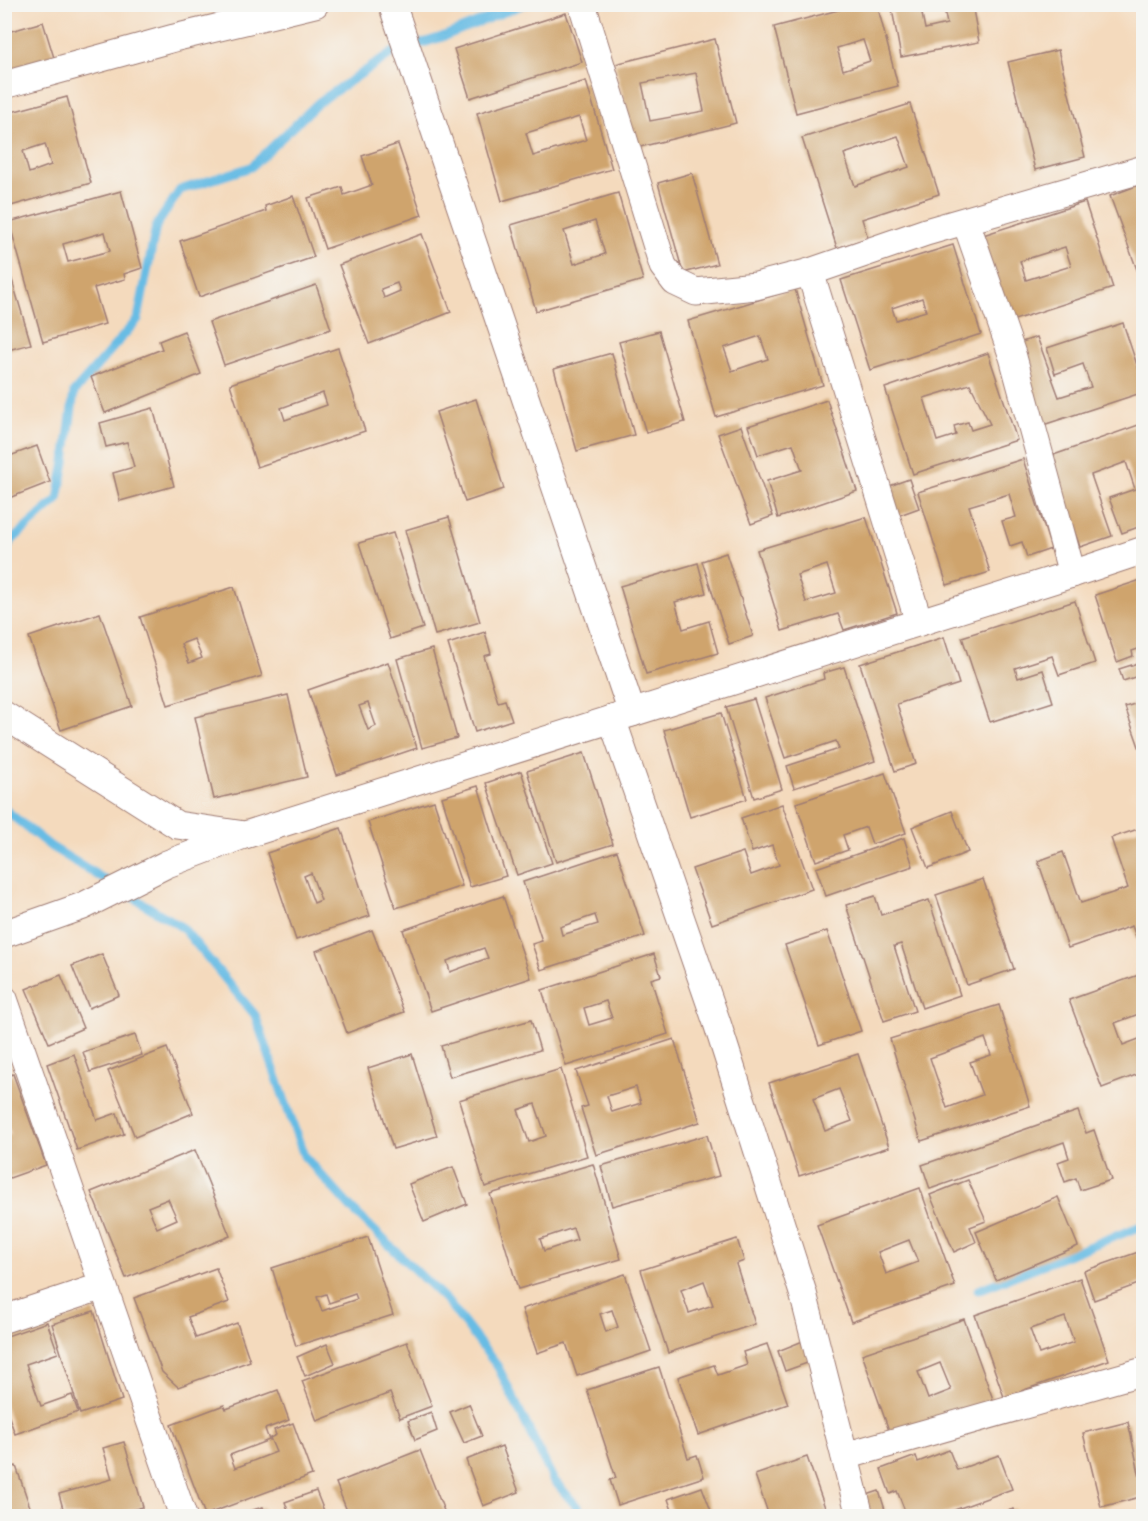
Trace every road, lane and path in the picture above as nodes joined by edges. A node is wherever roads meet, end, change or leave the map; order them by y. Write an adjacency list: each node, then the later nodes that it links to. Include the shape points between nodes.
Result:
1 (315, 4): 4 (street)
2 (392, 4): 12 (street)
3 (582, 4): 7 (street, via 663,266 675,282 696,292 756,286)
4 (4, 85)
5 (1143, 169): 6 (street)
6 (966, 222): 7 (street); 9 (street, via 1013,357)
7 (810, 272): 10 (street)
8 (1143, 550): 9 (street)
9 (1072, 574): 10 (street)
10 (919, 622): 12 (street)
11 (4, 715): 13 (street, via 177,825)
12 (622, 716): 13 (street); 19 (street, via 803,1293)
13 (245, 835): 14 (street, via 167,864 83,906)
14 (4, 934)
15 (4, 999): 16 (street)
16 (103, 1286): 17 (street); 20 (street)
17 (4, 1319)
18 (1143, 1371): 19 (street)
19 (845, 1456): 21 (street)
20 (183, 1516)
21 (860, 1516)

